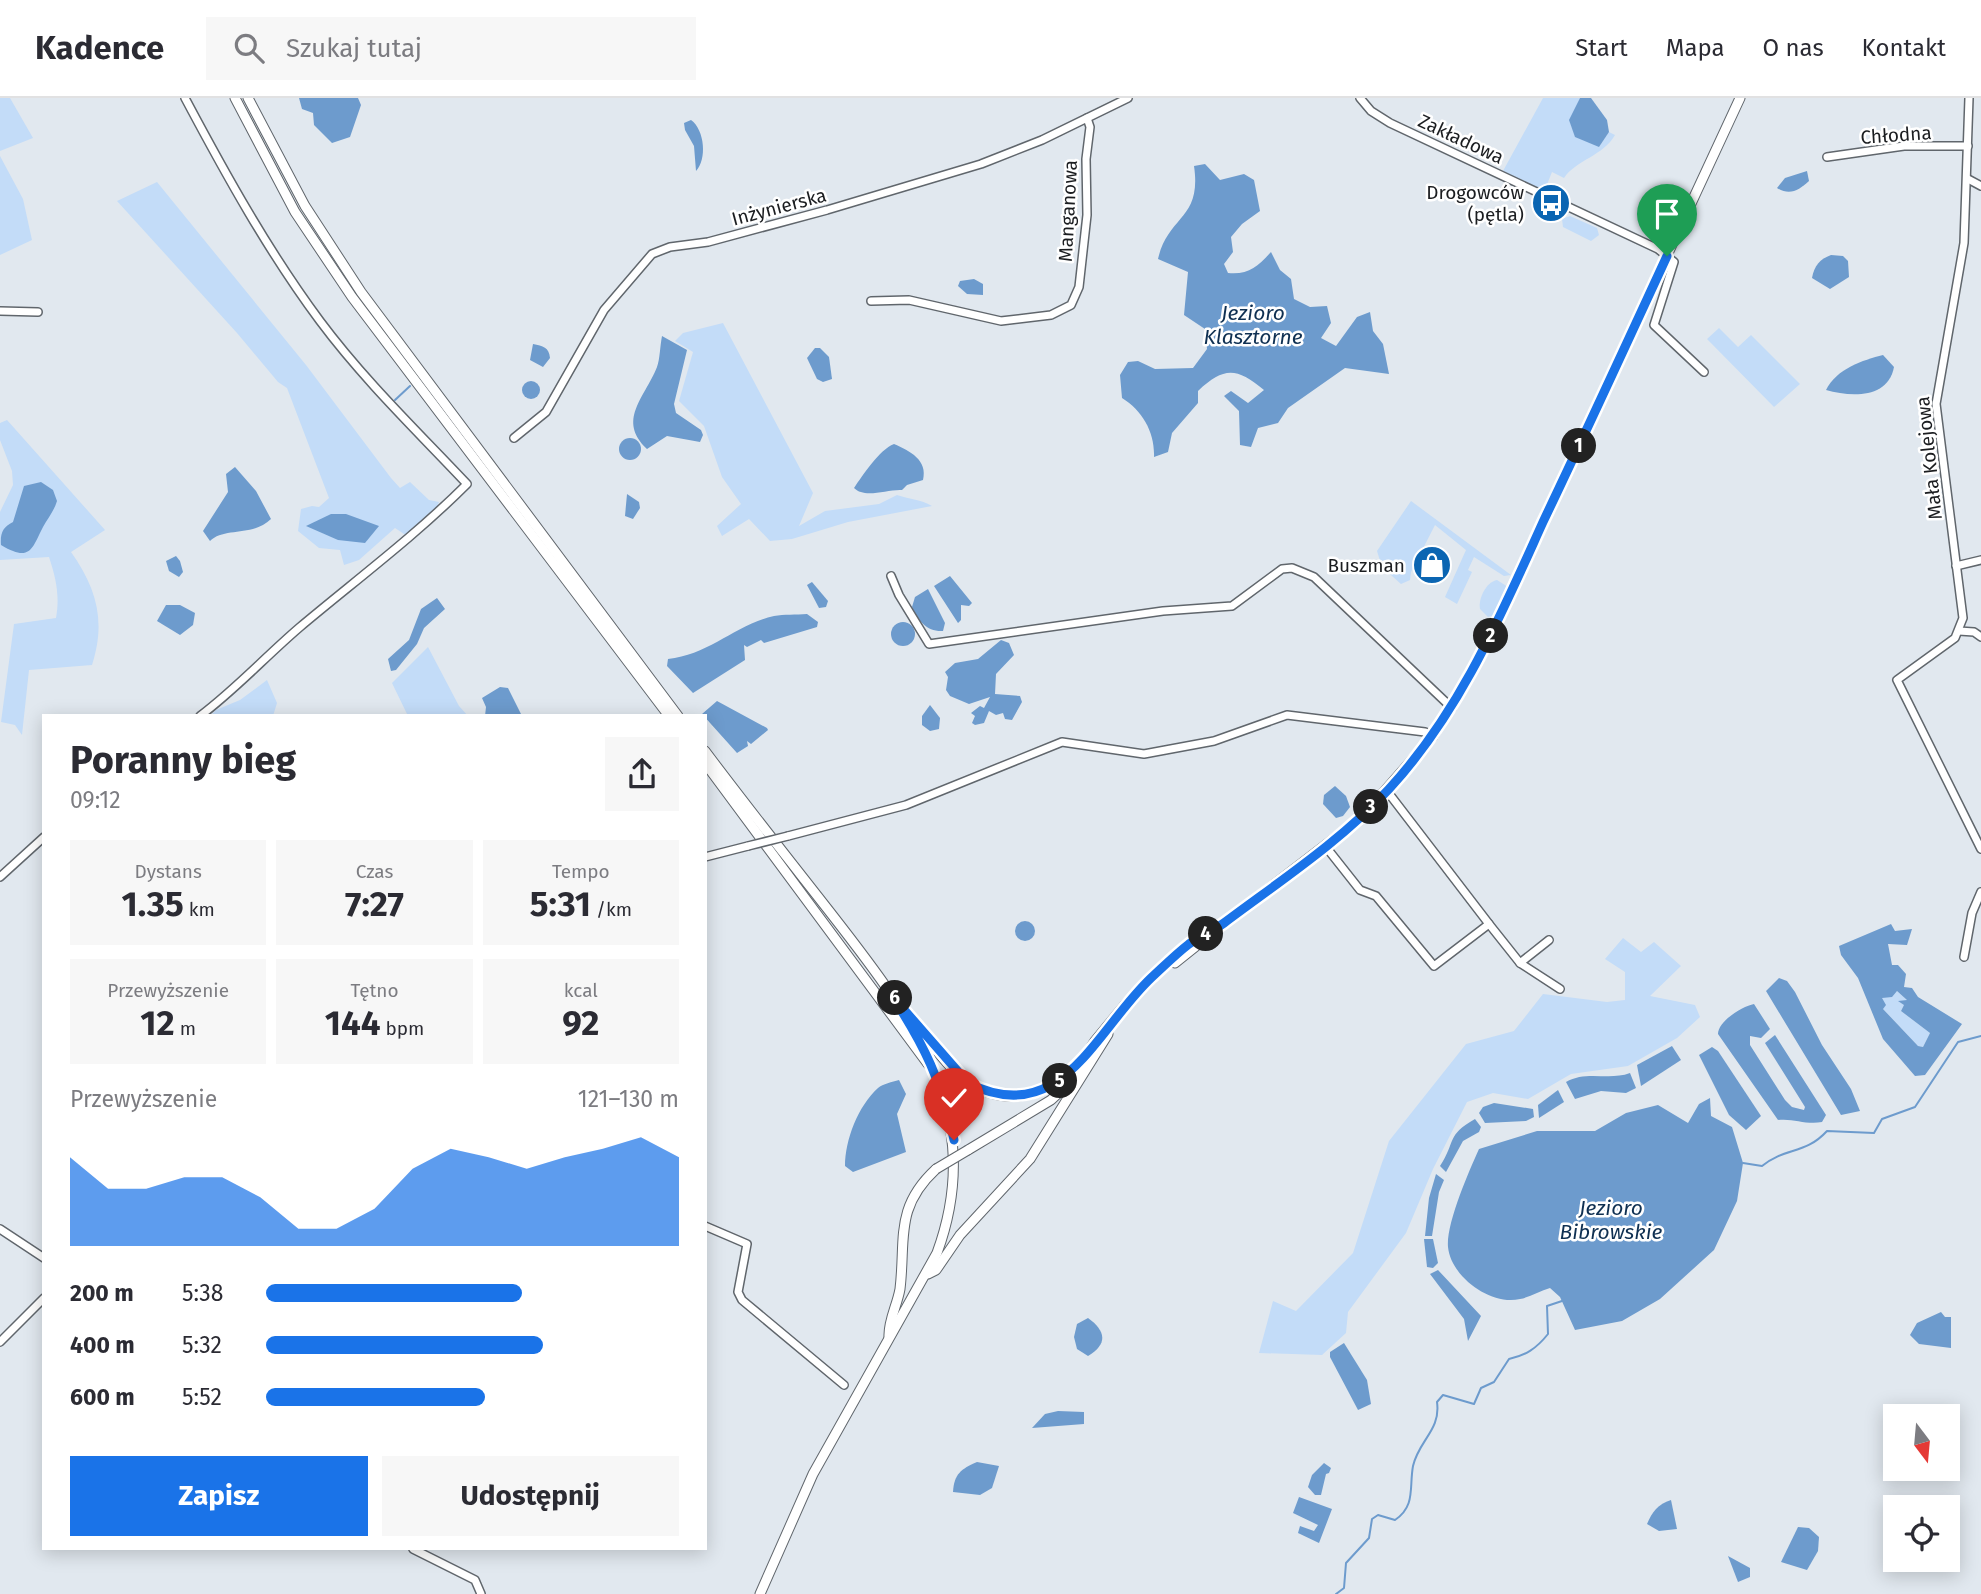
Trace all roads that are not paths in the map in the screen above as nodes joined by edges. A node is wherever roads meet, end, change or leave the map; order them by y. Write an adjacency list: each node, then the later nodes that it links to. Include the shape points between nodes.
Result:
1 (186, 98): 25 (street, via 256,227 321,322 371,383 467,484 402,545 275,648 237,689)
2 (235, 98): 26 (main road, via 295,212 352,297)
3 (248, 98): 27 (main road, via 305,206 361,292)
4 (1128, 98): 8 (street, Inżynierska)
5 (1360, 98): 13 (street, Zakładowa, via 1390,123)
6 (1740, 98): 13 (main road)
7 (1969, 98): 9 (street, Mała Kolejowa)
8 (1087, 118): 14 (street, Manganowa, via 1087,215 1079,287 1071,305 1051,315 1001,321 900,299); 18 (street, Inżynierska, via 981,164 827,210 652,254 604,310 546,412)
9 (1968, 146): 10 (street, Chłodna, via 1904,146); 11 (street, Mała Kolejowa)
10 (1827, 157)
11 (1968, 179): 12 (street); 20 (street, Mała Kolejowa, via 1964,243 1936,391)
12 (1981, 186)
13 (1667, 256): 17 (street, via 1674,262 1654,323); 24 (main road, via 1483,652)
14 (871, 302)
15 (0, 311): 16 (street)
16 (38, 312)
17 (1704, 372)
18 (514, 438)
19 (1981, 560): 20 (street)
20 (1956, 566): 22 (street, Mała Kolejowa, via 1963,618)
21 (891, 576): 24 (street, via 929,644 1163,611 1232,606 1272,574 1292,568 1314,577)
22 (1959, 631): 23 (street); 34 (street, via 1897,680)
23 (1981, 637)
24 (1452, 708): 28 (main road)
25 (203, 714)
26 (667, 714)
27 (677, 714)
28 (1433, 736): 31 (main road); 35 (street, bridge, via 1287,715 1214,741 1144,754 1062,742 906,805)
29 (707, 754): 44 (main road)
30 (707, 767): 46 (main road)
31 (1387, 791): 33 (main road); 38 (street)
32 (42, 839): 36 (street)
33 (1326, 847): 38 (street, via 1360,890 1377,895 1434,966); 39 (main road)
34 (1981, 849)
35 (707, 857)
36 (0, 877)
37 (1981, 892): 41 (street)
38 (1489, 924): 42 (street)
39 (1217, 928): 45 (main road, via 1190,944 1141,988); 50 (main road, via 1126,1012 1095,1051 1030,1159)
40 (1549, 940): 42 (street)
41 (1964, 957)
42 (1520, 963): 43 (street)
43 (1559, 989)
44 (892, 996): 45 (main road, via 958,1074 985,1091 1010,1096 1039,1092); 46 (main road, via 923,1043)
45 (1080, 1063): 52 (main road, bridge, via 1051,1100 936,1169 916,1191 905,1216 899,1292)
46 (937, 1077): 50 (main road, via 948,1111 956,1169 947,1226)
47 (707, 1227): 54 (street, via 747,1244 738,1292 742,1300)
48 (0, 1229): 49 (street)
49 (42, 1257)
50 (928, 1274): 52 (main road)
51 (42, 1300): 53 (street)
52 (889, 1337): 57 (main road, via 813,1474)
53 (0, 1342)
54 (844, 1385)
55 (415, 1550): 56 (street, via 475,1580)
56 (481, 1594)
57 (760, 1594)

